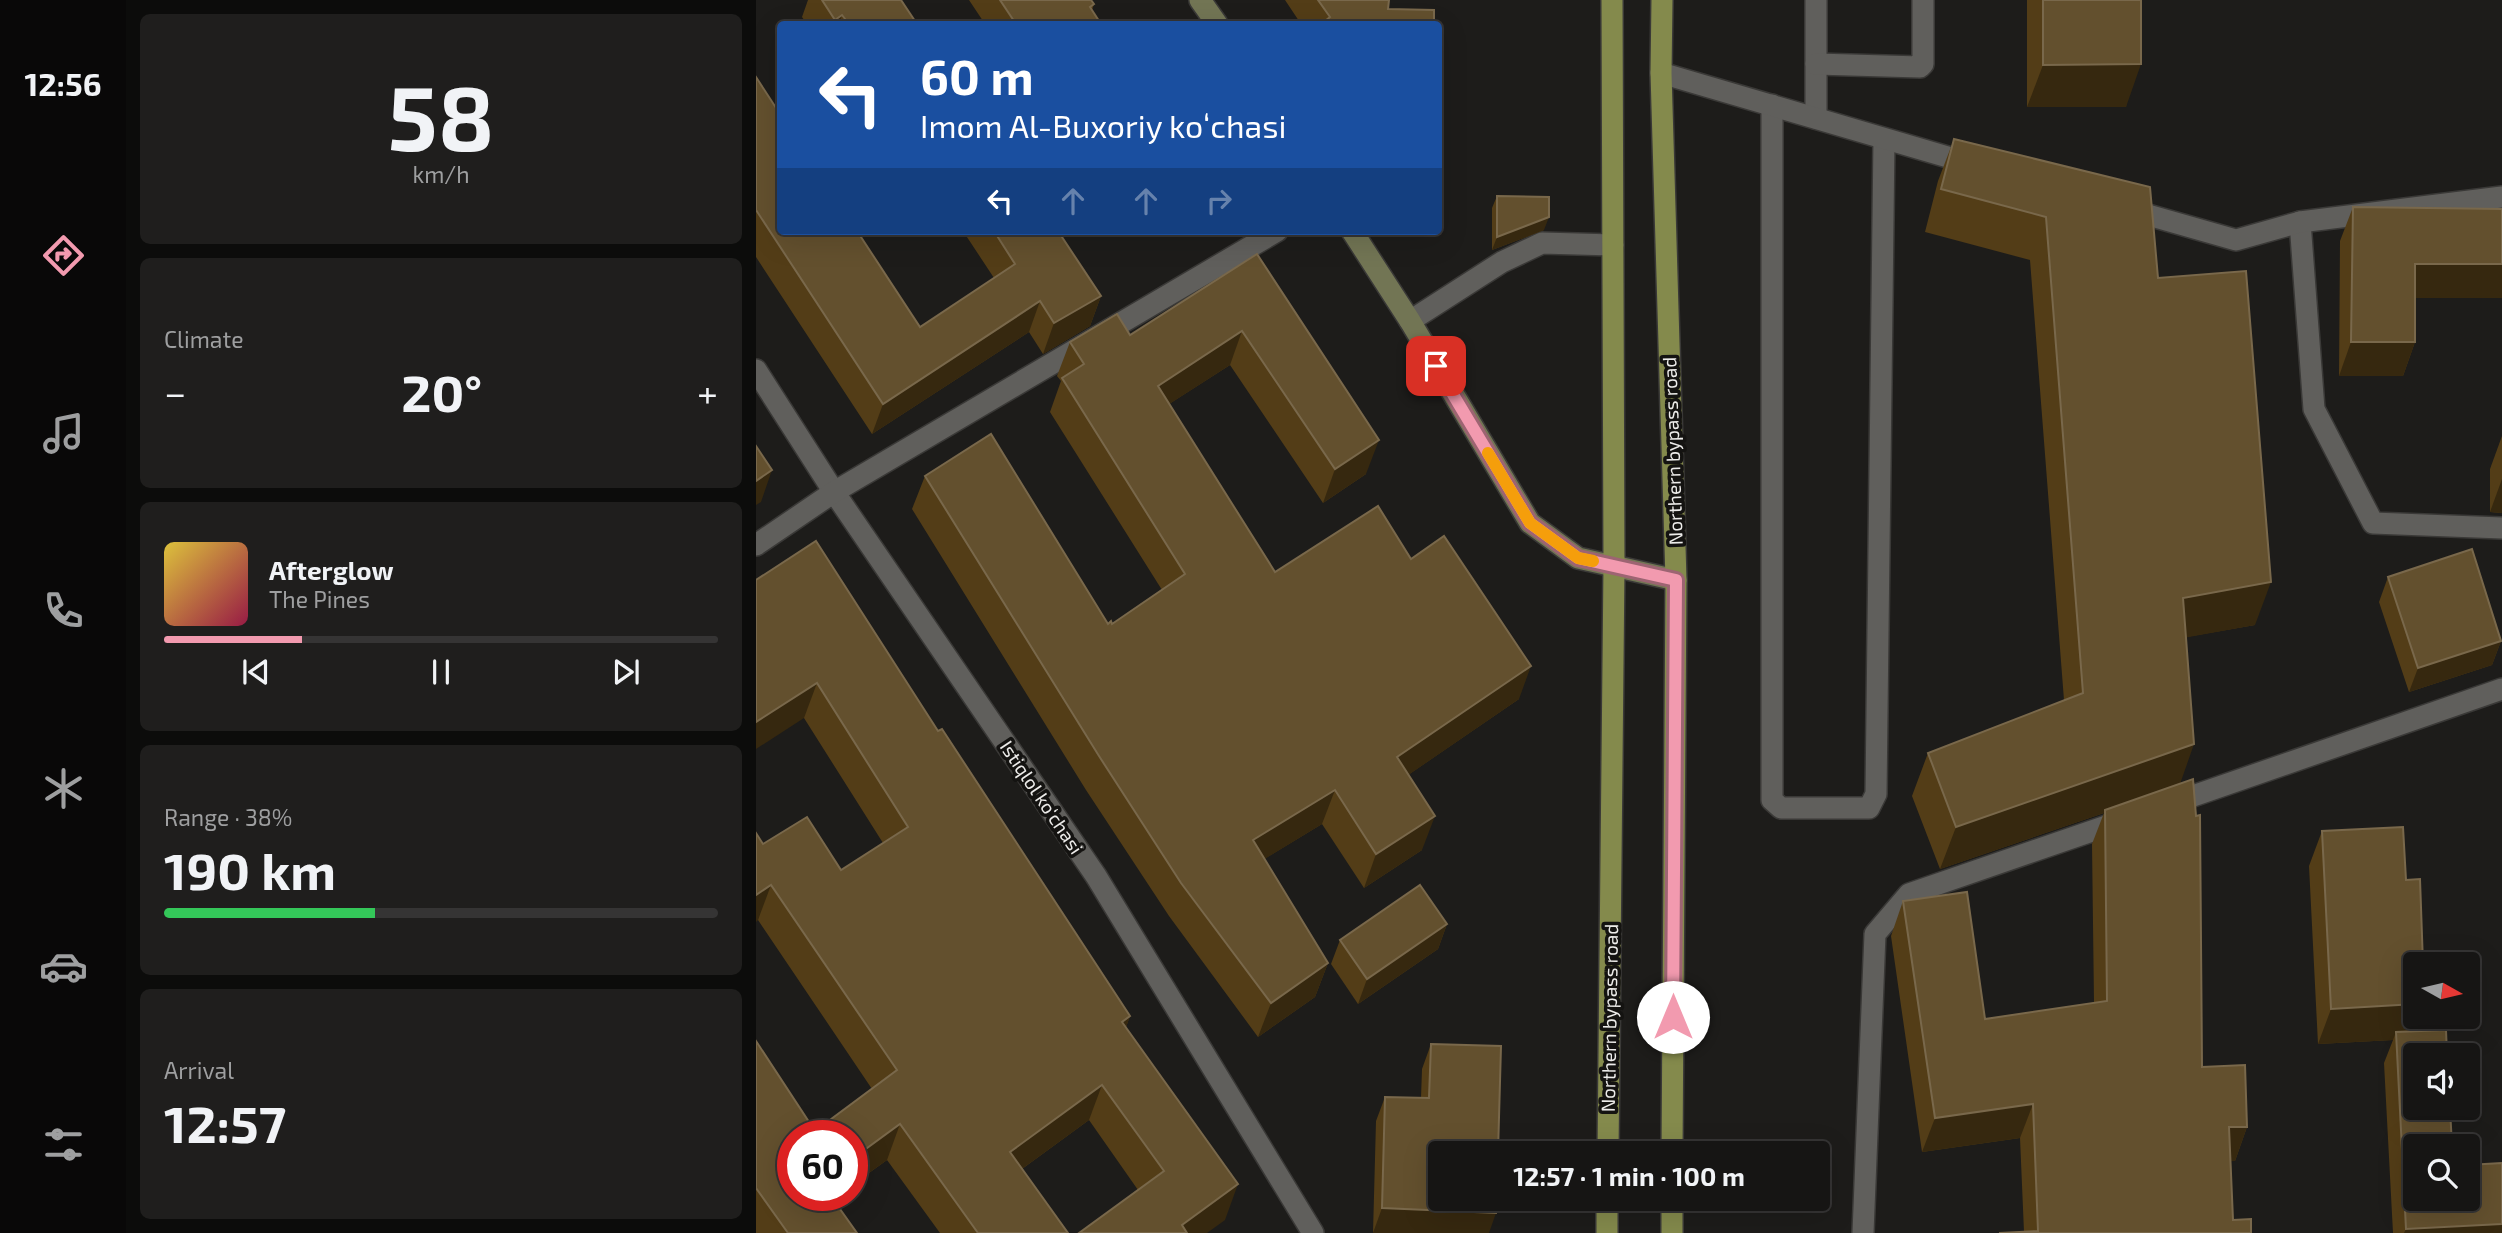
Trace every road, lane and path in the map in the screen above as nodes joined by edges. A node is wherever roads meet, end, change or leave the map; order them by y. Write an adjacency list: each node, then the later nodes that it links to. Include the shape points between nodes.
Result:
1 (1200, 0): 6 (street)
2 (1612, 0): 18 (main road, Northern bypass road)
3 (1662, 0): 8 (main road, Northern bypass road)
4 (1816, 0): 7 (street)
5 (1923, 0): 7 (street, via 1920,67)
6 (1215, 21)
7 (1816, 64): 10 (street)
8 (1661, 73): 9 (street); 25 (main road, Northern bypass road)
9 (1772, 105): 10 (street); 11 (street, via 1772,800 1781,808 1869,808 1876,794)
10 (1816, 118): 11 (street)
11 (1884, 139): 12 (street)
12 (1988, 169)
13 (2502, 197): 15 (street)
14 (2106, 202): 15 (street, via 2236,240)
15 (2300, 222): 22 (street, via 2314,409 2373,523)
16 (1271, 235): 21 (street)
17 (1355, 235): 19 (street)
18 (1613, 245): 19 (street, via 1542,243 1502,262); 24 (main road, Northern bypass road)
19 (1410, 321): 24 (street, via 1530,523 1578,558)
20 (756, 370): 21 (street, Istiqlol ko‘chasi)
21 (834, 492): 23 (street); 31 (street, Istiqlol ko‘chasi, via 1096,876)
22 (2502, 528)
23 (756, 544)
24 (1614, 566): 25 (street); 27 (main road, Northern bypass road)
25 (1676, 580): 28 (main road, Northern bypass road)
26 (2502, 690): 34 (street, via 1909,894 1875,934)
27 (1608, 1141)
28 (1672, 1141)
29 (1607, 1211): 32 (main road)
30 (1672, 1211): 33 (main road)
31 (1313, 1233)
32 (1607, 1233)
33 (1672, 1233)
34 (1863, 1233)

